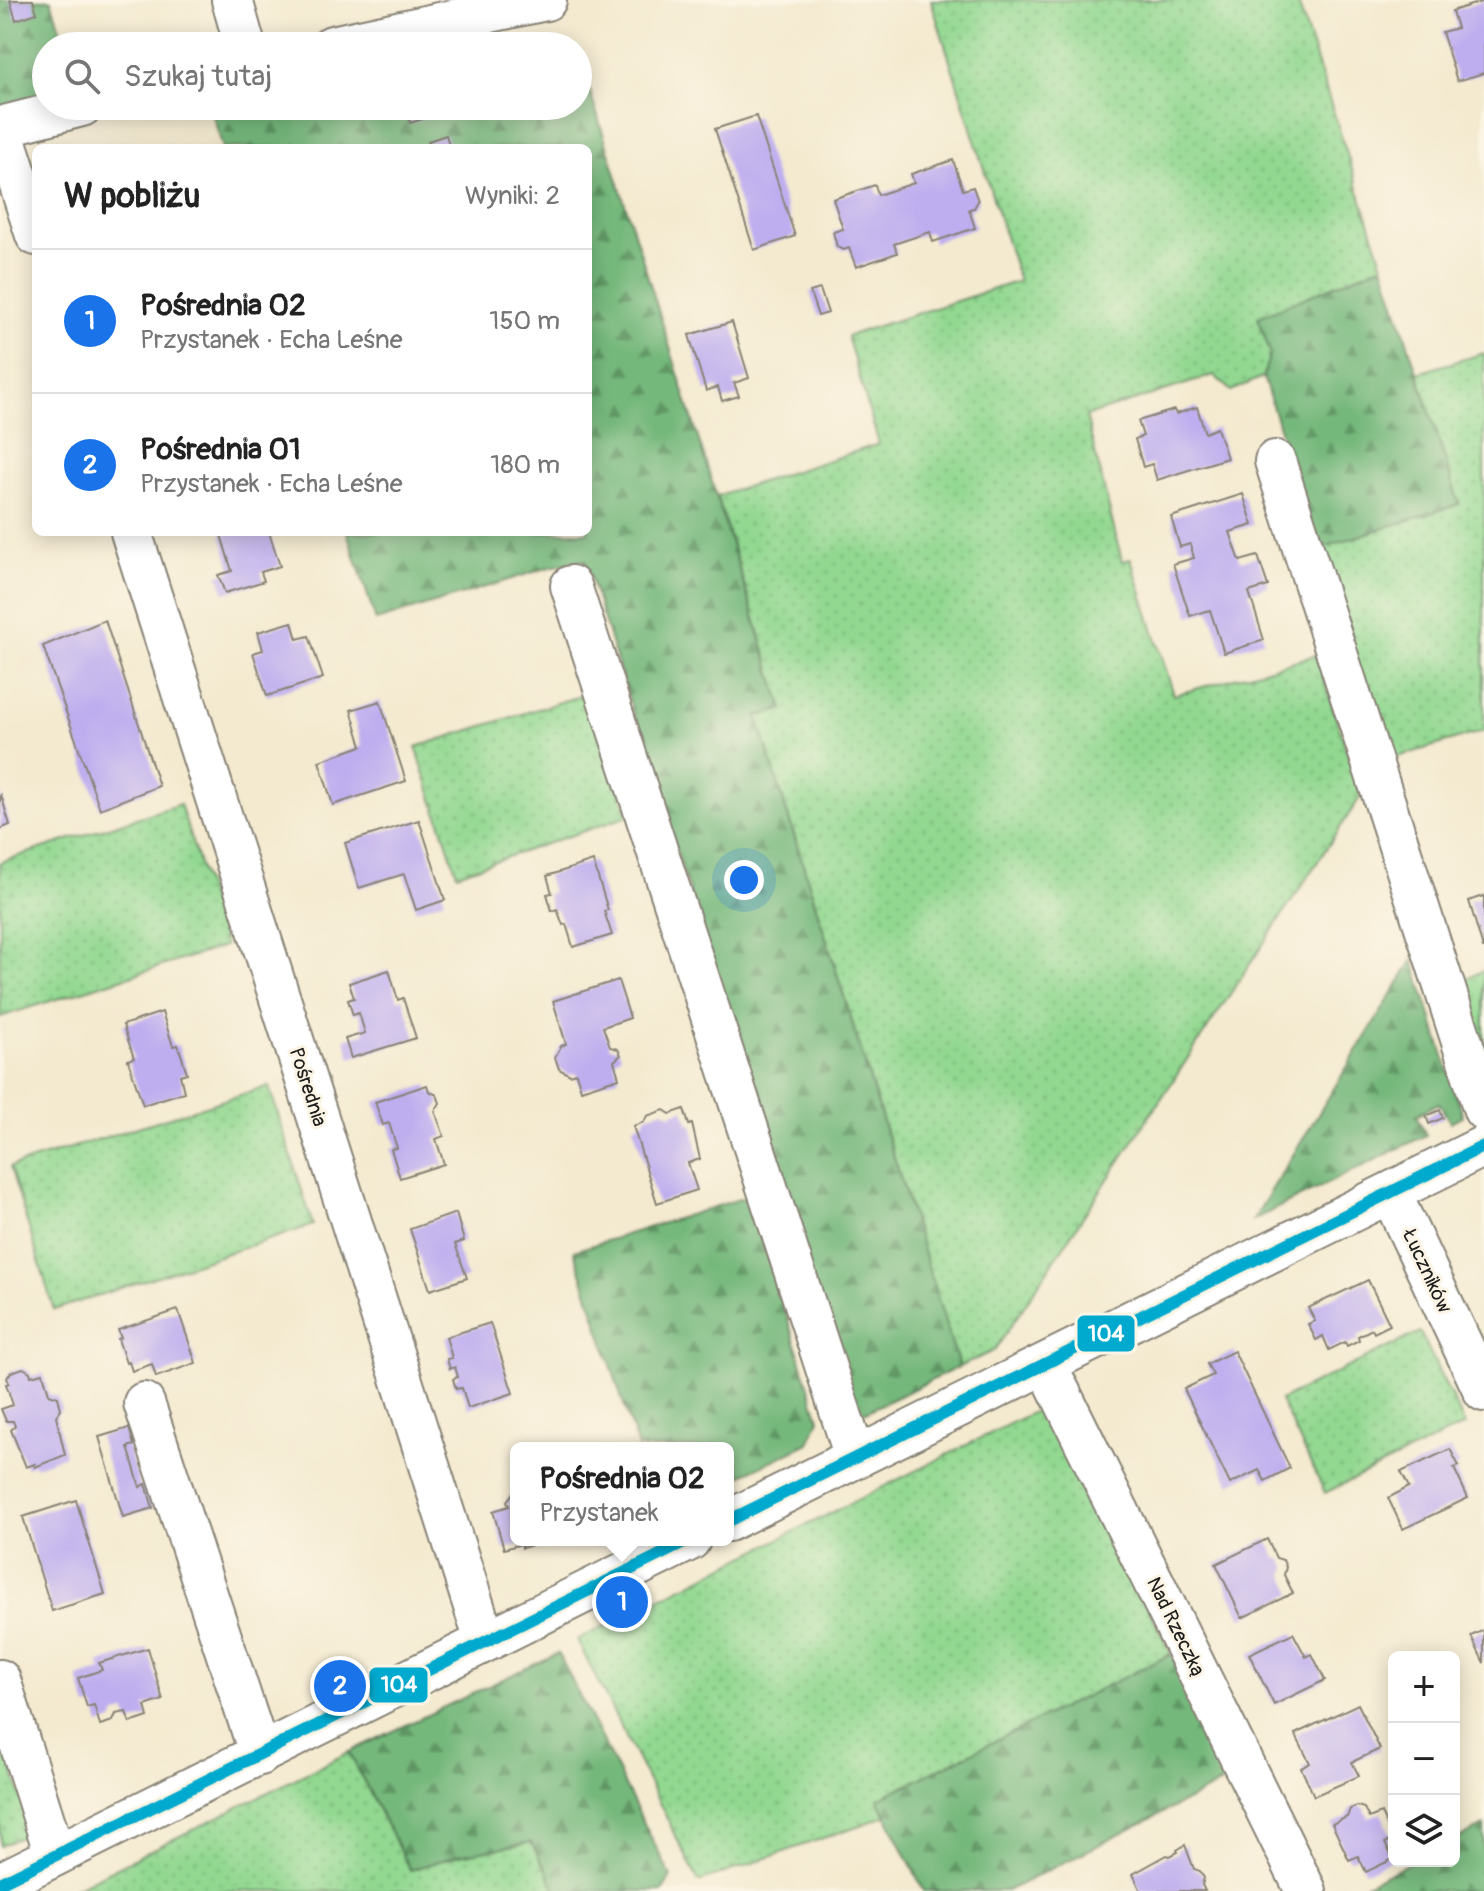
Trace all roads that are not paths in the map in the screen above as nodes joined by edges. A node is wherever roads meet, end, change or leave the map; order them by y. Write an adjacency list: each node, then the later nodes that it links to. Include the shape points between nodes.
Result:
1 (232, 0): 3 (street)
2 (546, 0): 4 (street)
3 (241, 32)
4 (397, 32)
5 (32, 119): 6 (street)
6 (1, 127): 7 (street)
7 (32, 223)
8 (1275, 461): 11 (street)
9 (132, 536): 20 (street, Pośrednia)
10 (571, 586): 17 (street)
11 (1484, 1110)
12 (1484, 1146): 13 (street)
13 (1391, 1194): 14 (street); 15 (street, Łuczników)
14 (1046, 1364): 17 (street); 25 (street, Nad Rzeczką)
15 (1484, 1391)
16 (144, 1403): 22 (street)
17 (855, 1457): 18 (street)
18 (734, 1518)
19 (678, 1546): 20 (street)
20 (485, 1641): 22 (street)
21 (0, 1680): 23 (street)
22 (260, 1755): 23 (street)
23 (55, 1855): 24 (street)
24 (12, 1883)
25 (1306, 1891)

